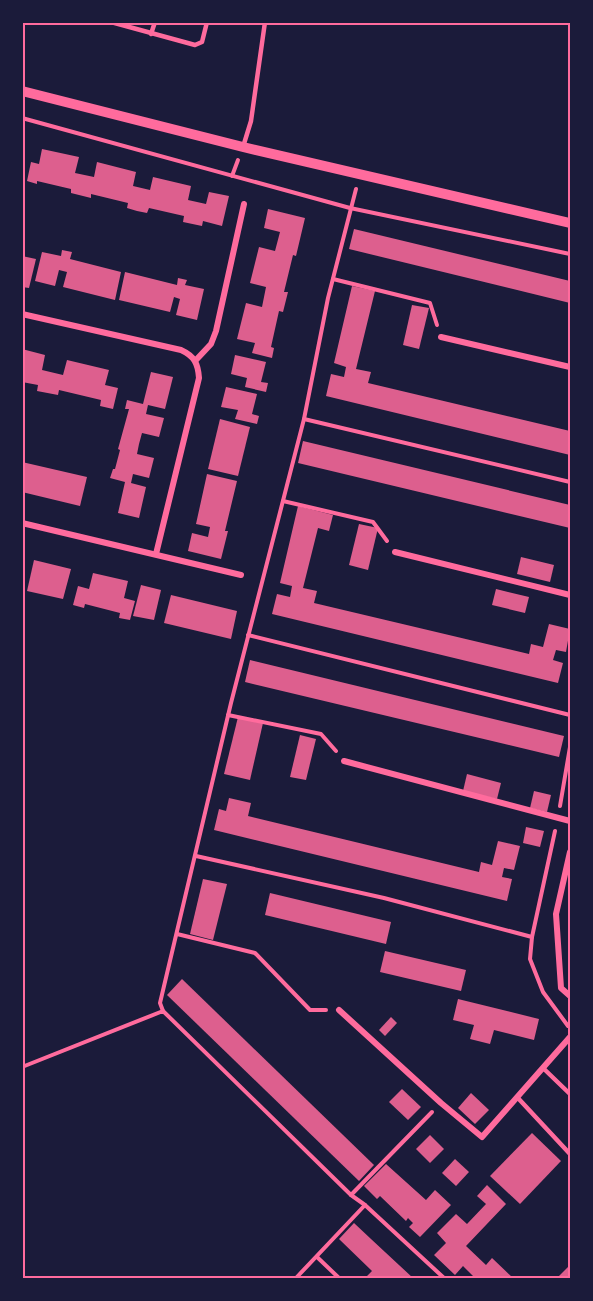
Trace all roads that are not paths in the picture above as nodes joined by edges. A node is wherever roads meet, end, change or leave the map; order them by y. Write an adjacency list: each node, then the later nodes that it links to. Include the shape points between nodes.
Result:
1 (111, 22): 5 (lane)
2 (155, 22): 5 (lane)
3 (207, 22): 5 (lane, via 202,42 195,45)
4 (265, 22): 7 (lane, via 251,121)
5 (152, 34)
6 (22, 91): 7 (street)
7 (243, 147): 9 (street)
8 (244, 204): 12 (street, via 216,331 211,344)
9 (570, 223)
10 (22, 314): 12 (street, via 181,350)
11 (441, 337): 13 (street)
12 (196, 360): 16 (street, via 199,378)
13 (570, 367)
14 (22, 523): 16 (street)
15 (395, 552): 18 (street)
16 (156, 554): 17 (street)
17 (241, 575)
18 (570, 595)
19 (344, 761): 20 (street)
20 (570, 821)
21 (570, 852): 22 (street, via 556,914 561,988)
22 (570, 996)
23 (339, 1010): 27 (street, via 482,1137)
24 (570, 1037): 25 (street)
25 (543, 1068): 26 (lane); 27 (street)
26 (570, 1094)
27 (517, 1097): 28 (lane)
28 (570, 1154)

